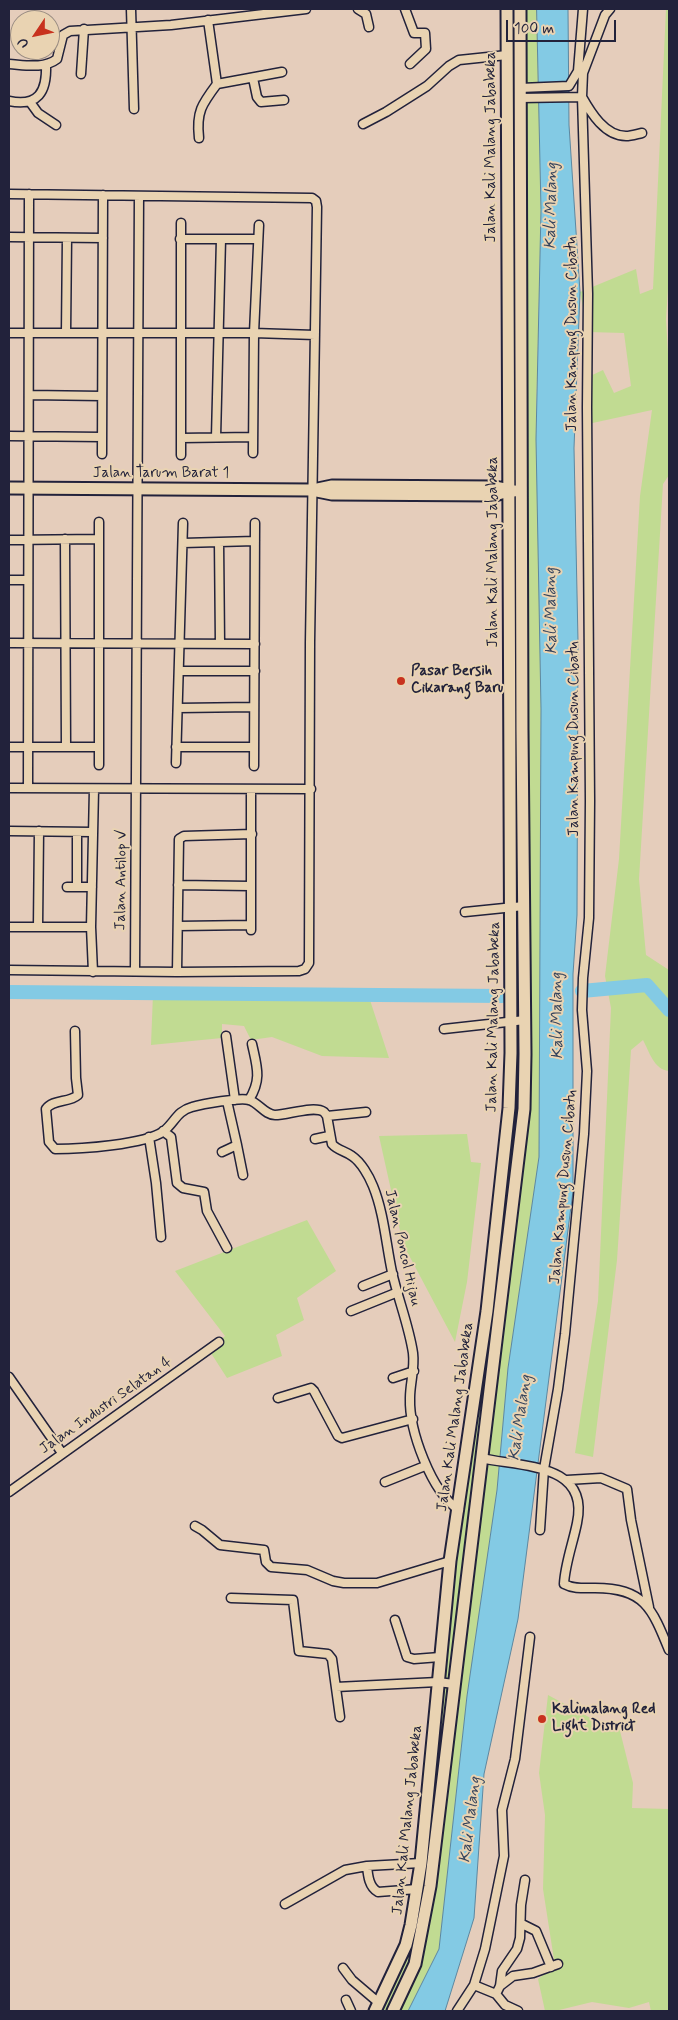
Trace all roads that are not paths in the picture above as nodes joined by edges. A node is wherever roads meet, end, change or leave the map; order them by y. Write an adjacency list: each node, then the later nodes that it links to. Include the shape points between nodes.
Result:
1 (131, 9): 13 (street)
2 (306, 9): 9 (street)
3 (358, 9): 14 (street, via 366,14)
4 (405, 9): 19 (street, via 414,33 424,33 426,49)
5 (507, 9): 16 (main road, Jalan Kali Malang Jababeka)
6 (520, 9): 25 (main road, Jalan Kali Malang Jababeka)
7 (584, 9): 21 (street, Jalan Kampung Dusun Cibatu)
8 (610, 9): 21 (street)
9 (295, 10): 10 (street)
10 (266, 11): 11 (street)
11 (236, 13): 12 (street)
12 (208, 20): 13 (street); 24 (street)
13 (132, 27): 15 (street); 30 (street)
14 (369, 27)
15 (84, 29): 18 (street, via 63,35 57,59); 22 (street)
16 (507, 55): 31 (street, via 458,60 427,86); 73 (main road, Jalan Kali Malang Jababeka)
17 (9, 64): 18 (street)
18 (46, 64): 29 (street, via 45,88)
19 (410, 64)
20 (282, 72): 23 (street)
21 (581, 72): 25 (street, via 569,86 534,87); 26 (street, Jalan Kampung Dusun Cibatu)
22 (81, 74)
23 (253, 78): 24 (street); 27 (street, via 261,102)
24 (217, 84): 34 (street, via 200,110)
25 (523, 94): 26 (street); 74 (main road, Jalan Kali Malang Jababeka)
26 (582, 97): 33 (street, via 597,121 615,134); 169 (street, Jalan Kampung Dusun Cibatu, via 588,283 589,918 582,1010 586,1071 584,1134 565,1334)
27 (284, 100)
28 (9, 101): 29 (street)
29 (30, 102): 32 (street, via 38,113)
30 (134, 109)
31 (364, 124)
32 (56, 125)
33 (642, 133)
34 (199, 138)
35 (9, 185): 36 (street)
36 (11, 194): 37 (street)
37 (29, 194): 38 (street); 43 (street)
38 (103, 195): 39 (street); 45 (street)
39 (139, 196): 54 (street, Jalan Antilop V); 57 (street, via 314,199 317,207)
40 (180, 223): 46 (street)
41 (258, 225): 48 (street)
42 (9, 237): 43 (street)
43 (29, 237): 44 (street); 50 (street)
44 (67, 238): 45 (street); 51 (street)
45 (103, 238): 52 (street)
46 (180, 239): 47 (street); 55 (street)
47 (221, 239): 48 (street); 56 (street)
48 (258, 239): 53 (street)
49 (9, 332): 50 (street)
50 (29, 333): 51 (street); 58 (street)
51 (66, 333): 52 (street)
52 (102, 333): 54 (street); 59 (street)
53 (254, 333): 56 (street); 57 (street); 64 (street)
54 (138, 334): 55 (street); 71 (street, Jalan Antilop V)
55 (181, 334): 56 (street); 65 (street)
56 (218, 334): 63 (street)
57 (315, 335): 72 (street)
58 (29, 395): 59 (street); 61 (street)
59 (102, 396): 62 (street)
60 (9, 436): 61 (street)
61 (28, 436): 62 (street); 70 (street)
62 (102, 437): 67 (street)
63 (216, 437): 64 (street); 65 (street)
64 (253, 437): 66 (street)
65 (181, 438): 68 (street)
66 (253, 453)
67 (102, 454)
68 (181, 455)
69 (9, 488): 70 (main road, Jalan Tarum Barat 1)
70 (28, 488): 71 (main road, Jalan Tarum Barat 1); 81 (street)
71 (138, 488): 72 (main road, Jalan Tarum Barat 1); 91 (street, Jalan Antilop V)
72 (313, 490): 73 (main road, Jalan Tarum Barat 1, via 332,494 478,495); 112 (street)
73 (508, 491): 74 (main road, Jalan Tarum Barat 1); 125 (main road, Jalan Kali Malang Jababeka)
74 (522, 491): 124 (main road, Jalan Kali Malang Jababeka)
75 (99, 522): 79 (street)
76 (183, 523): 83 (street)
77 (255, 523): 82 (street)
78 (65, 539): 79 (street); 81 (street); 89 (street)
79 (99, 539): 90 (street)
80 (9, 540): 81 (street)
81 (28, 540): 86 (street)
82 (255, 541): 84 (street); 94 (street)
83 (183, 542): 84 (street); 92 (street)
84 (219, 542): 93 (street)
85 (9, 580): 86 (street)
86 (28, 580): 88 (street)
87 (9, 643): 88 (street)
88 (28, 643): 89 (street); 100 (street)
89 (65, 643): 90 (street); 101 (street)
90 (98, 644): 91 (street); 102 (street)
91 (137, 644): 92 (street); 111 (street, Jalan Antilop V)
92 (180, 644): 93 (street); 95 (street)
93 (220, 644): 94 (street)
94 (255, 644): 96 (street)
95 (179, 671): 96 (street); 98 (street)
96 (255, 671): 97 (street)
97 (254, 707): 98 (street); 104 (street)
98 (178, 708): 103 (street)
99 (9, 747): 100 (street)
100 (28, 747): 101 (street); 109 (street)
101 (66, 747): 102 (street)
102 (99, 747): 106 (street)
103 (176, 747): 104 (street); 105 (street)
104 (254, 747): 107 (street)
105 (176, 763)
106 (99, 765)
107 (254, 766)
108 (9, 788): 109 (street)
109 (28, 788): 110 (street)
110 (94, 789): 111 (street); 117 (street)
111 (137, 789): 113 (street); 132 (street, Jalan Antilop V)
112 (311, 789): 113 (street); 134 (street, via 307,966 299,971)
113 (251, 790): 118 (street)
114 (9, 831): 115 (street)
115 (38, 831): 116 (street); 129 (street)
116 (77, 832): 117 (street); 122 (street)
117 (92, 832): 123 (street)
118 (252, 834): 119 (street, via 181,837 178,841); 120 (street)
119 (178, 885): 120 (street); 127 (street)
120 (250, 886): 127 (street, via 251,928)
121 (68, 887): 122 (street)
122 (78, 887): 123 (street)
123 (92, 887): 130 (street)
124 (524, 906): 125 (street); 135 (main road, Jalan Kali Malang Jababeka)
125 (510, 907): 126 (street); 136 (main road, Jalan Kali Malang Jababeka)
126 (465, 912)
127 (178, 926): 134 (street)
128 (9, 927): 129 (street)
129 (38, 927): 130 (street)
130 (91, 927): 133 (street)
131 (9, 970): 133 (street)
132 (135, 971): 133 (street); 134 (street)
133 (93, 972)
134 (177, 972)
135 (525, 1016): 136 (street); 156 (main road, Jalan Kali Malang Jababeka, via 524,1109)
136 (511, 1018): 137 (street); 155 (main road, Jalan Kali Malang Jababeka, via 509,1108)
137 (444, 1029)
138 (75, 1031): 147 (street, via 77,1097 51,1104 46,1109 49,1142 53,1148 109,1145)
139 (226, 1036): 142 (street)
140 (252, 1044): 141 (street, via 258,1081)
141 (249, 1100): 142 (street); 144 (street, via 273,1115 317,1109)
142 (231, 1101): 145 (street, via 183,1110); 149 (street)
143 (366, 1112): 144 (street)
144 (327, 1116): 146 (street)
145 (164, 1131): 147 (street); 153 (street, via 171,1138 177,1183 183,1188 204,1192 207,1211)
146 (329, 1136): 148 (street); 154 (street, Jalan Poncol Hijau, via 335,1148 358,1161 374,1187)
147 (149, 1137): 152 (street)
148 (315, 1139)
149 (237, 1146): 150 (street); 151 (street)
150 (222, 1152)
151 (243, 1175)
152 (161, 1237)
153 (226, 1248)
154 (393, 1274): 157 (street); 158 (street, Jalan Poncol Hijau)
155 (490, 1281): 156 (main road); 173 (main road, Jalan Kali Malang Jababeka)
156 (504, 1282): 167 (main road, Jalan Kali Malang Jababeka)
157 (363, 1286)
158 (398, 1292): 159 (street); 161 (street, Jalan Poncol Hijau, via 413,1351)
159 (350, 1312)
160 (219, 1342): 166 (street, Jalan Industri Selatan 4)
161 (414, 1371): 163 (street); 165 (street, Jalan Poncol Hijau, via 410,1397)
162 (9, 1377): 166 (street)
163 (393, 1378)
164 (278, 1398): 165 (street, via 311,1388 342,1438)
165 (412, 1418): 168 (street, Jalan Poncol Hijau)
166 (62, 1453): 172 (street, Jalan Industri Selatan 4)
167 (486, 1459): 169 (street); 184 (main road, Jalan Kali Malang Jababeka)
168 (426, 1466): 171 (street); 173 (street, Jalan Poncol Hijau, via 450,1503)
169 (544, 1469): 170 (street); 175 (street, Jalan Kampung Dusun Cibatu)
170 (567, 1480): 178 (street, via 602,1478 627,1489); 178 (street, via 578,1495 580,1510 564,1584 576,1588 623,1590 635,1595)
171 (385, 1482)
172 (9, 1492)
173 (459, 1510): 176 (main road, Jalan Kali Malang Jababeka)
174 (195, 1526): 176 (street, via 220,1545 264,1550 270,1567 307,1570 344,1583 377,1583)
175 (540, 1530)
176 (450, 1562): 182 (main road, Jalan Kali Malang Jababeka)
177 (231, 1598): 185 (street, via 292,1600 298,1650 330,1654)
178 (650, 1609): 181 (street)
179 (395, 1620): 182 (street, via 407,1657)
180 (530, 1637): 194 (street, via 515,1759 502,1810 504,1856 485,1949)
181 (669, 1650)
182 (440, 1657): 183 (main road, Jalan Kali Malang Jababeka)
183 (438, 1682): 184 (street); 185 (street); 187 (main road, Jalan Kali Malang Jababeka)
184 (454, 1684): 199 (main road, Jalan Kali Malang Jababeka, via 432,1878 422,1935 415,1964)
185 (336, 1687): 186 (street)
186 (340, 1717)
187 (421, 1863): 188 (street); 190 (main road, Jalan Kali Malang Jababeka)
188 (367, 1866): 190 (street, via 372,1888 378,1892); 191 (street, via 345,1870)
189 (525, 1880): 192 (street)
190 (417, 1890): 197 (main road, Jalan Kali Malang Jababeka, via 406,1945)
191 (285, 1904)
192 (522, 1924): 195 (street, via 518,1947 504,1968); 195 (street, via 537,1932 555,1965 515,1975)
193 (343, 1968): 197 (street)
194 (474, 1985): 195 (street); 200 (street)
195 (498, 1990): 201 (street, via 505,2005)
196 (346, 2000): 198 (street)
197 (377, 2007)
198 (351, 2011)
199 (393, 2011)
200 (457, 2011)
201 (518, 2011)

